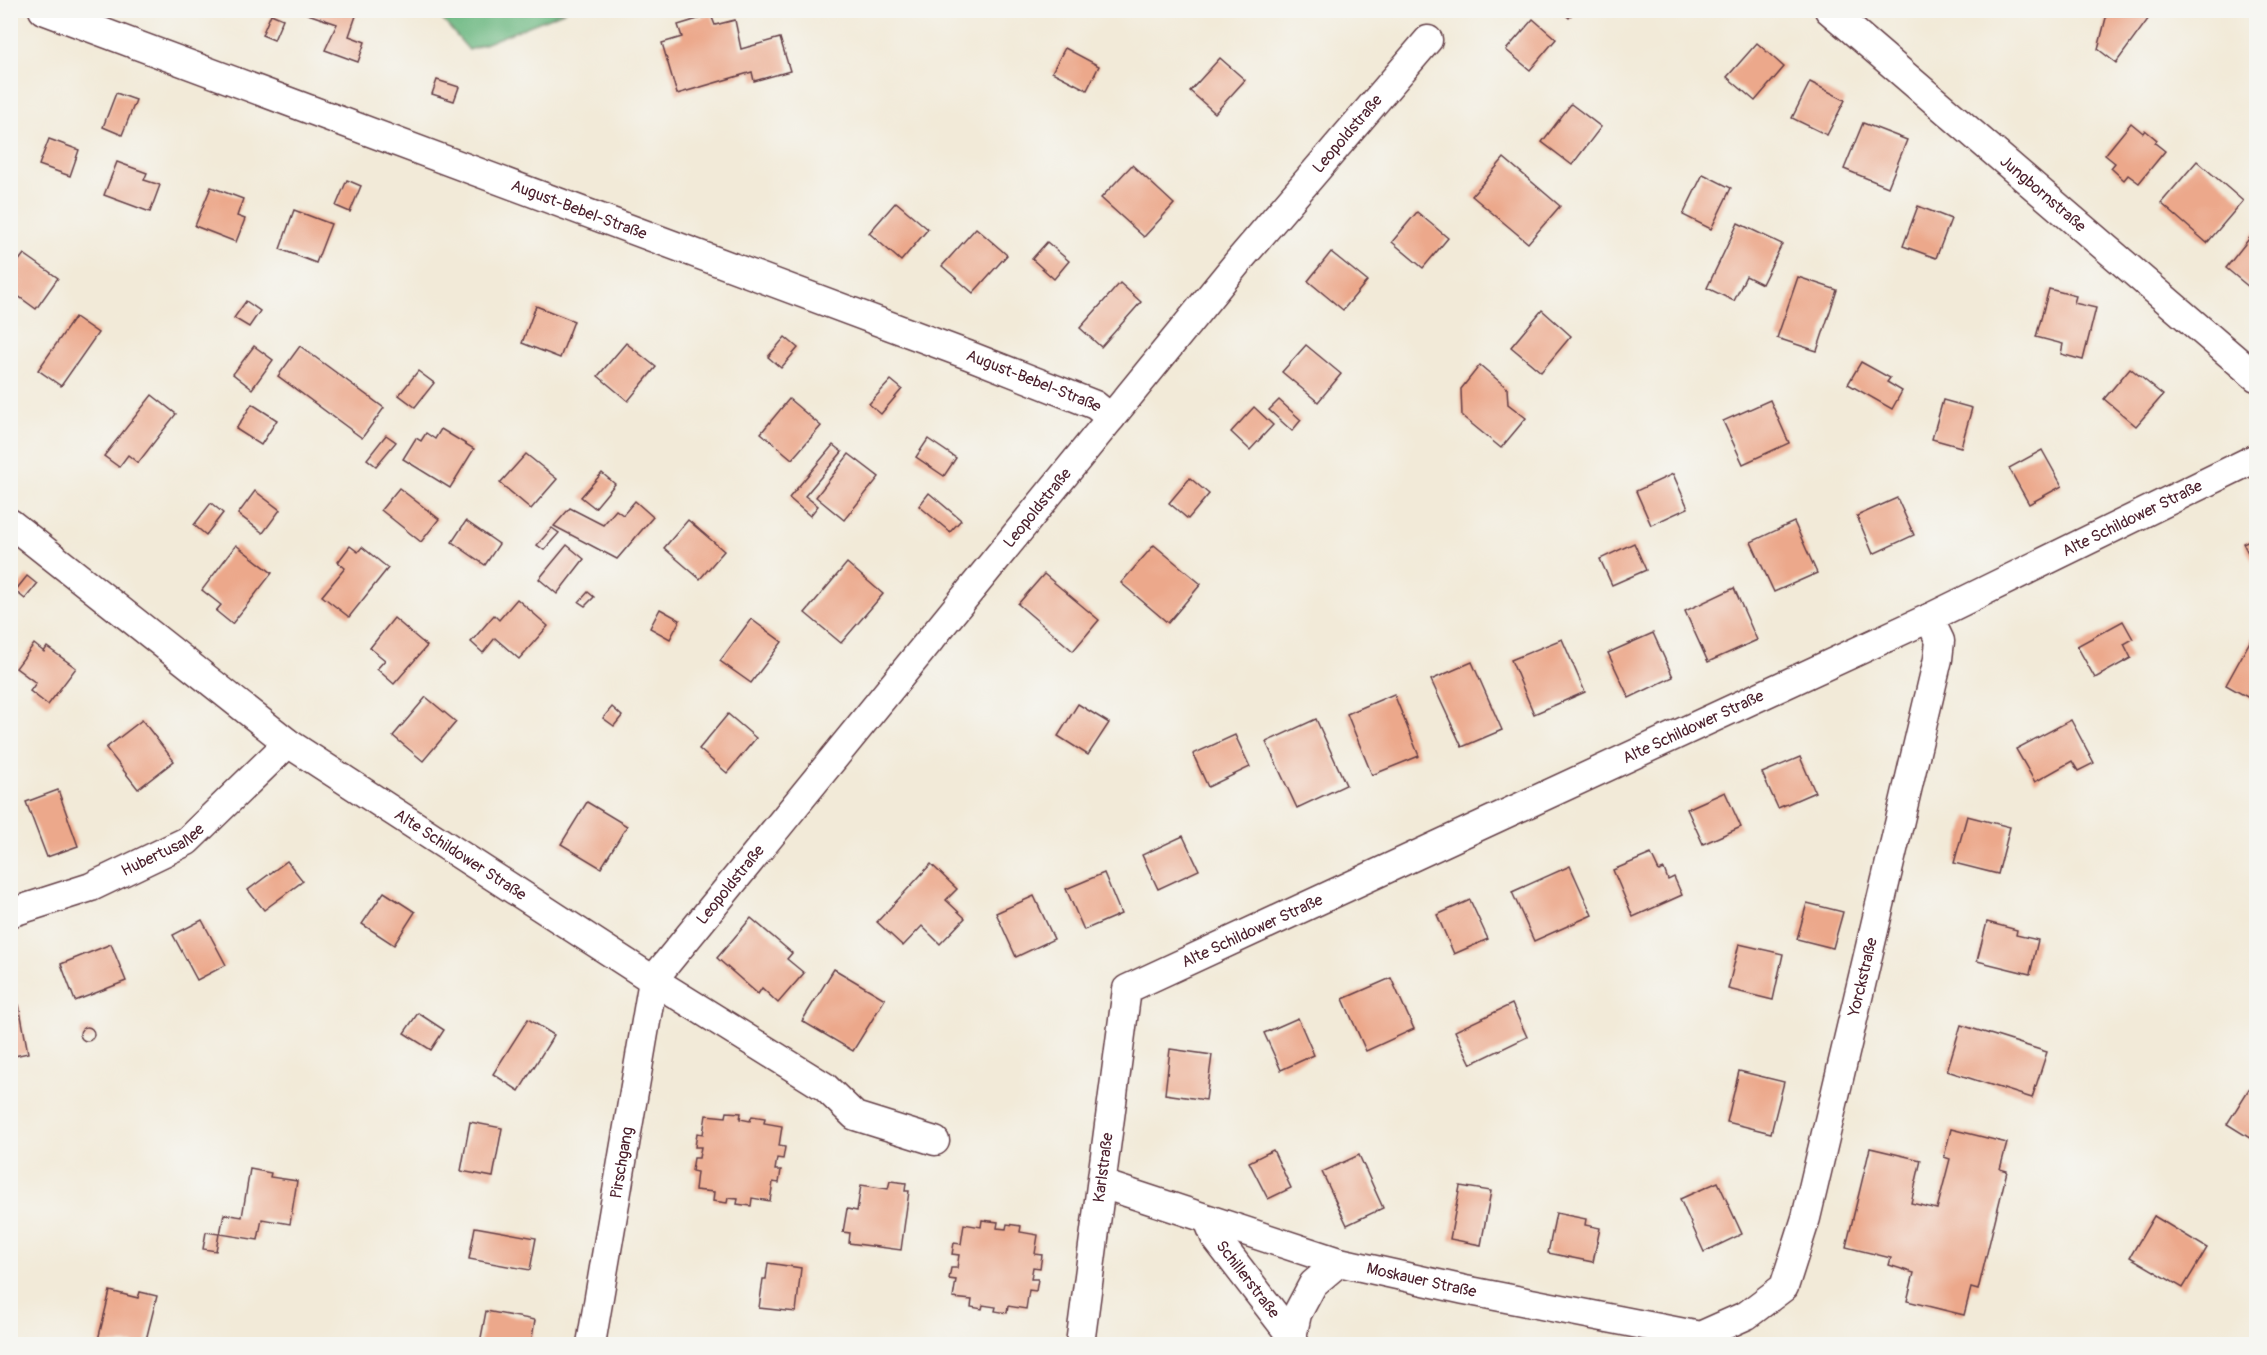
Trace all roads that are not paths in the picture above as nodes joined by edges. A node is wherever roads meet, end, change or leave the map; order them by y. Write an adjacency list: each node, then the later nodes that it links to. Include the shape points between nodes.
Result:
1 (43, 10): 5 (street, August-Bebel-Straße, via 968,355 1095,405)
2 (1828, 10): 4 (street, Jungbornstraße)
3 (1428, 40): 5 (street, Leopoldstraße, via 1242,257)
4 (2256, 377)
5 (1111, 418): 11 (street, Leopoldstraße)
6 (2256, 458): 8 (street, Alte Schildower Straße)
7 (10, 523): 9 (street, Alte Schildower Straße)
8 (1929, 618): 12 (street, Alte Schildower Straße); 17 (street, Yorckstraße, via 1940,641 1938,659 1806,1218 1784,1287)
9 (288, 743): 10 (street, Hubertusallee, via 187,841 91,888); 11 (street, Alte Schildower Straße)
10 (10, 913)
11 (654, 980): 13 (street, Alte Schildower Straße, via 825,1087 855,1116); 19 (street, Pirschgang)
12 (1127, 989): 14 (street, Karlstraße)
13 (934, 1142)
14 (1102, 1184): 15 (street, Moskauer Straße); 20 (street, Karlstraße)
15 (1208, 1220): 16 (street, Moskauer Straße); 18 (street, Schillerstraße, via 1215,1237)
16 (1339, 1262): 17 (street, Moskauer Straße, via 1700,1336); 18 (street, Schillerstraße, via 1312,1284 1297,1314)
17 (1746, 1315)
18 (1293, 1341)
19 (591, 1344)
20 (1080, 1344)

